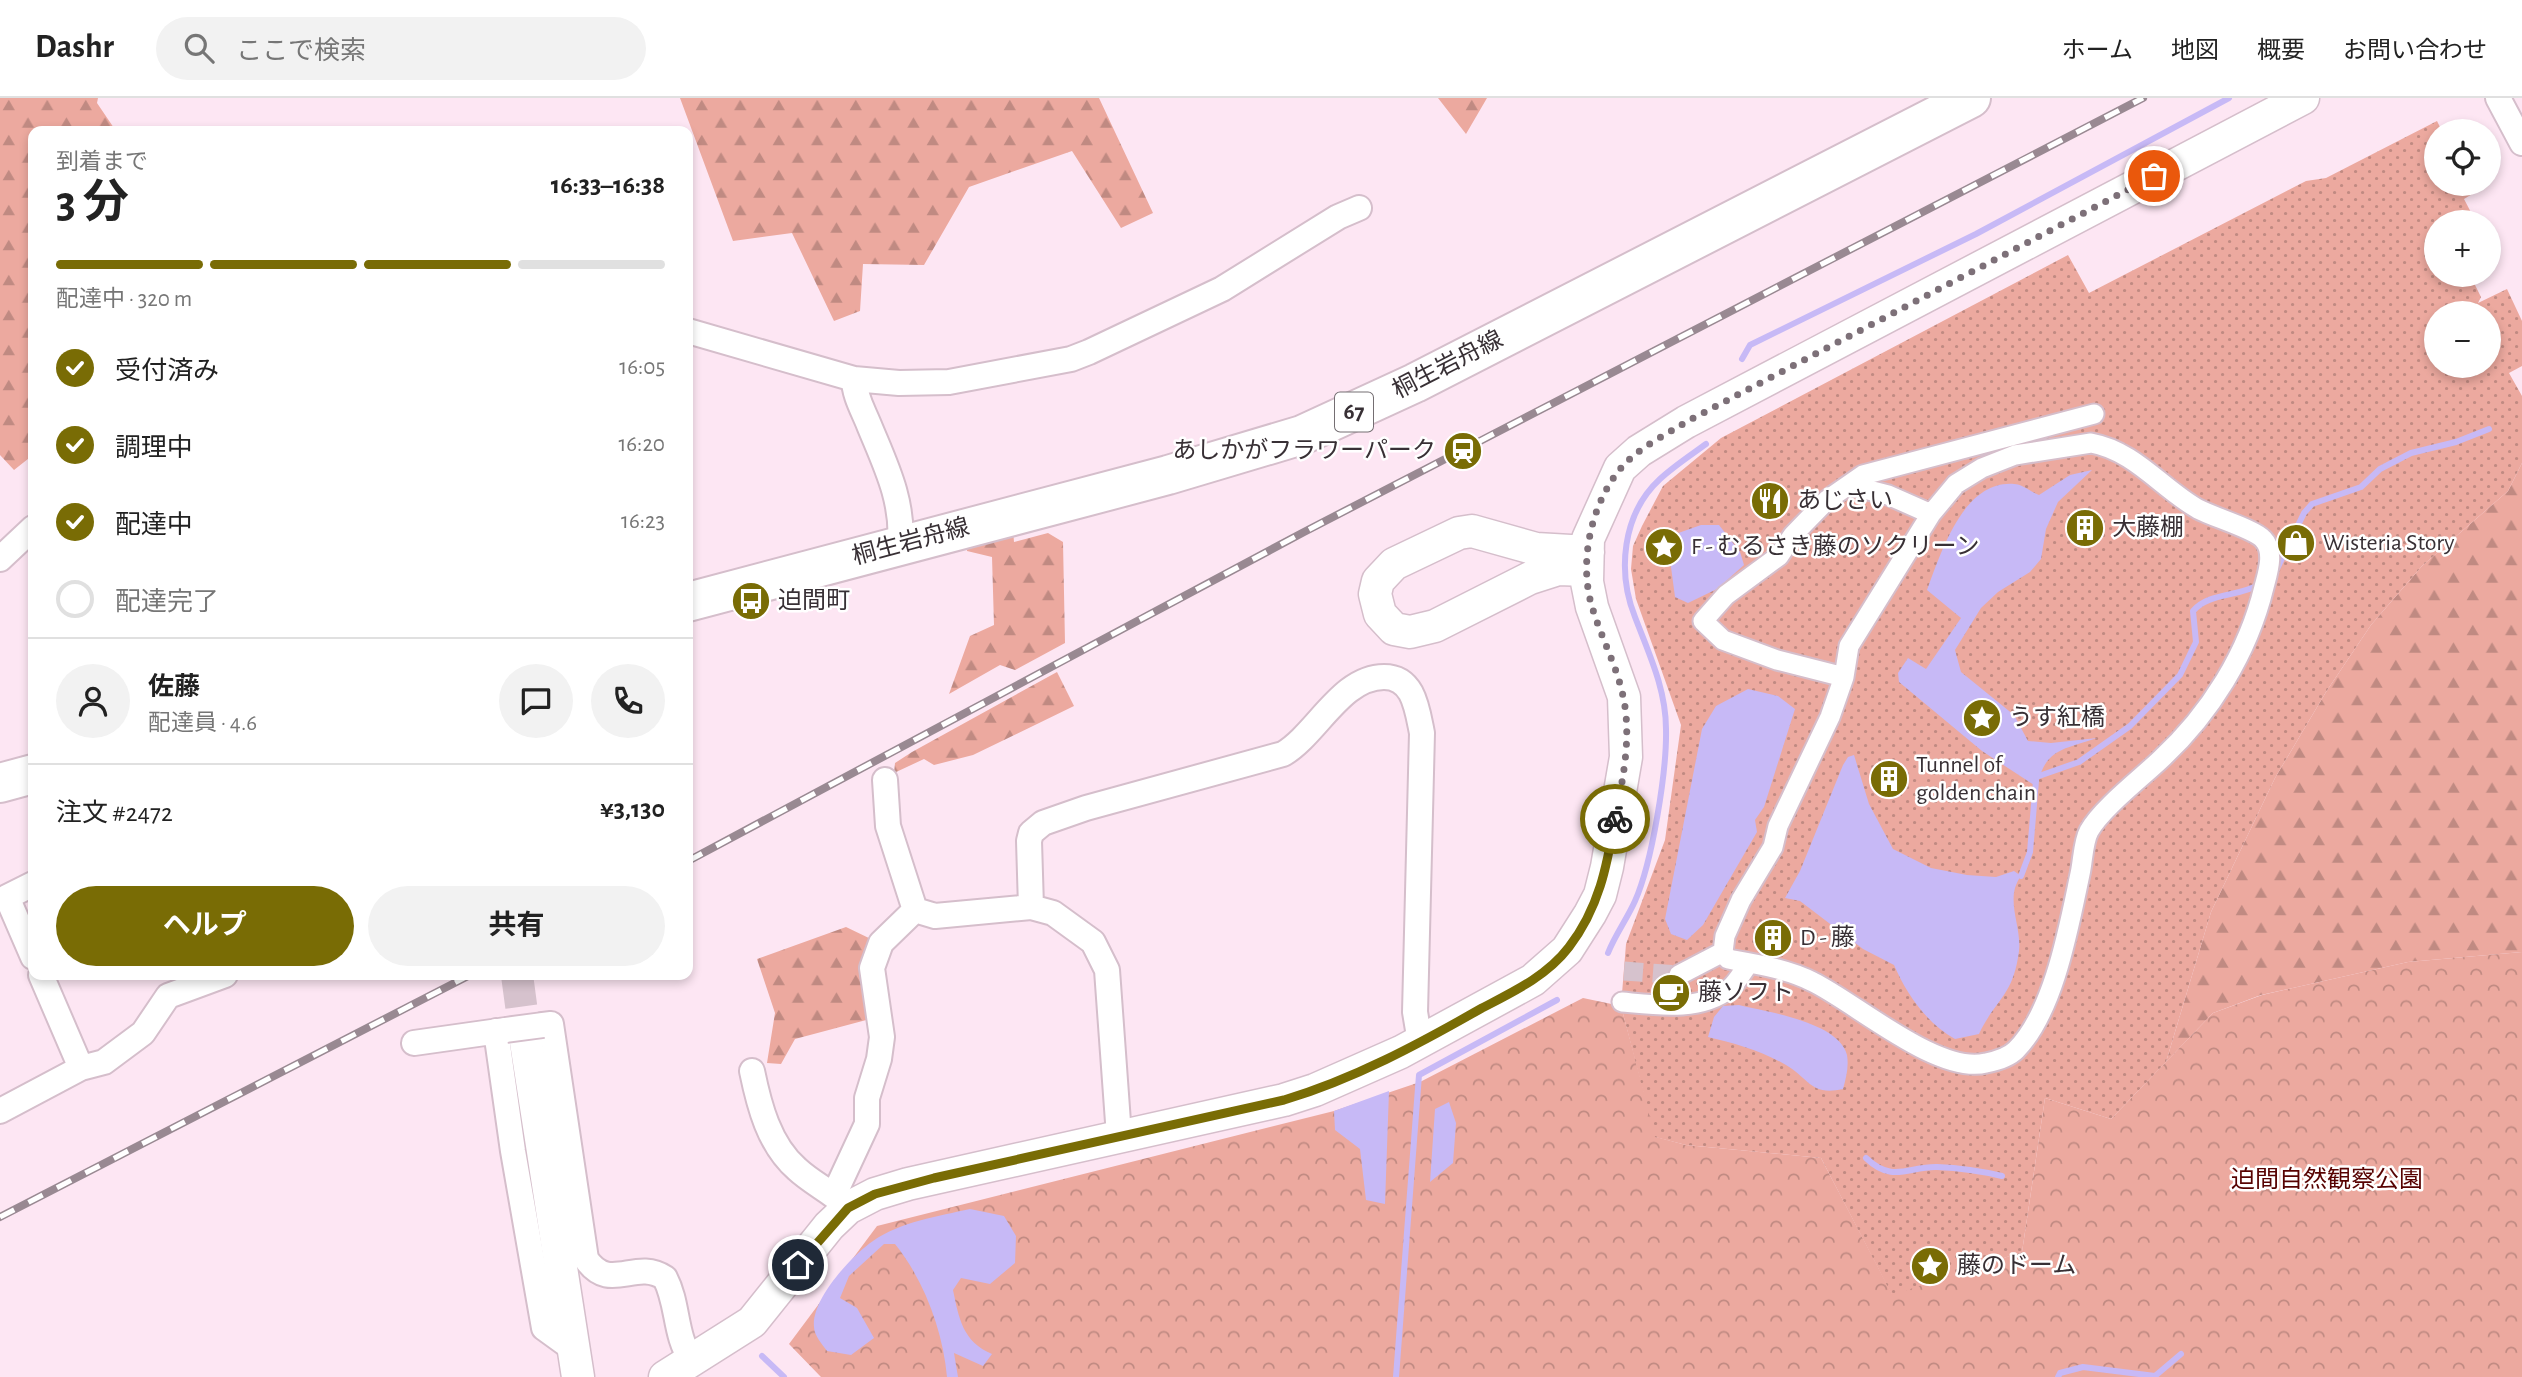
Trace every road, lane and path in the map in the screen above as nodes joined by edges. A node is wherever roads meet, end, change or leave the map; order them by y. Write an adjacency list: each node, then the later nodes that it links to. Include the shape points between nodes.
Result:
1 (1971, 98): 12 (main road, 桐生岩舟線 / 67, via 1329,424 1226,459)
2 (2303, 98): 14 (street, via 1686,422 1639,451 1610,485 1588,539)
3 (2498, 98): 4 (street)
4 (2522, 143)
5 (1359, 208): 7 (street, via 1222,289 1071,359 949,382)
6 (693, 332): 7 (street)
7 (854, 379): 12 (street, via 857,397 892,480 901,520)
8 (2091, 443): 9 (street, via 2097,409 1863,475); 10 (street, via 2015,455 1982,468 1956,484); 25 (street, via 2108,446 2141,464 2175,495 2207,513 2262,536 2269,566 2241,656 2216,693 2193,726 2089,831 2065,934 2034,1028 2015,1052 1998,1060 1954,1062 1897,1035 1812,981)
9 (1849, 485): 10 (street, via 1888,495); 16 (street, via 1827,500 1779,556 1726,595 1703,621 1723,640)
10 (1931, 514): 16 (street, via 1849,646)
11 (28, 533): 13 (street)
12 (900, 545): 15 (main road, 桐生岩舟線 / 67)
13 (0, 559)
14 (1587, 561): 14 (street, via 1530,578 1435,626 1410,632 1394,629 1380,614 1375,594 1378,581 1394,564 1459,533 1472,531); 32 (street, via 1592,607 1624,697 1626,757 1600,895 1567,950 1533,980)
15 (693, 600)
16 (1844, 677): 24 (street, via 1773,847 1725,936)
17 (28, 775): 19 (main road)
18 (885, 780): 22 (street, via 888,826)
19 (0, 783)
20 (28, 886): 23 (street, via 7,897)
21 (1031, 907): 22 (street, via 935,916); 32 (street, via 1029,842 1031,833 1043,823 1283,754 1357,684 1374,677 1394,677 1407,685 1415,700 1422,733 1416,1012); 37 (street, via 1060,917 1093,942 1105,960)
22 (915, 910): 38 (street, via 881,943 872,968 880,1016 879,1059 867,1098 867,1124)
23 (28, 945)
24 (1723, 951): 25 (street, via 1728,958); 26 (street)
25 (1749, 963): 30 (street, via 1731,988 1716,997 1678,1006)
26 (1679, 975)
27 (43, 980): 34 (street)
28 (194, 980): 29 (street)
29 (164, 985): 34 (street, via 144,1032 103,1062)
30 (1622, 1002)
31 (518, 1032): 33 (street); 39 (street, via 551,1024 586,1259 599,1274 610,1277 646,1270 665,1278 679,1338); 40 (street)
32 (1420, 1042): 37 (street, via 1294,1097)
33 (414, 1043)
34 (81, 1068): 36 (street)
35 (752, 1071): 38 (street, via 766,1121 783,1153 803,1175)
36 (0, 1111)
37 (1119, 1136): 38 (street)
38 (841, 1201): 39 (street, via 829,1226 752,1322)
39 (692, 1361): 41 (street)
40 (576, 1363)
41 (665, 1377)

